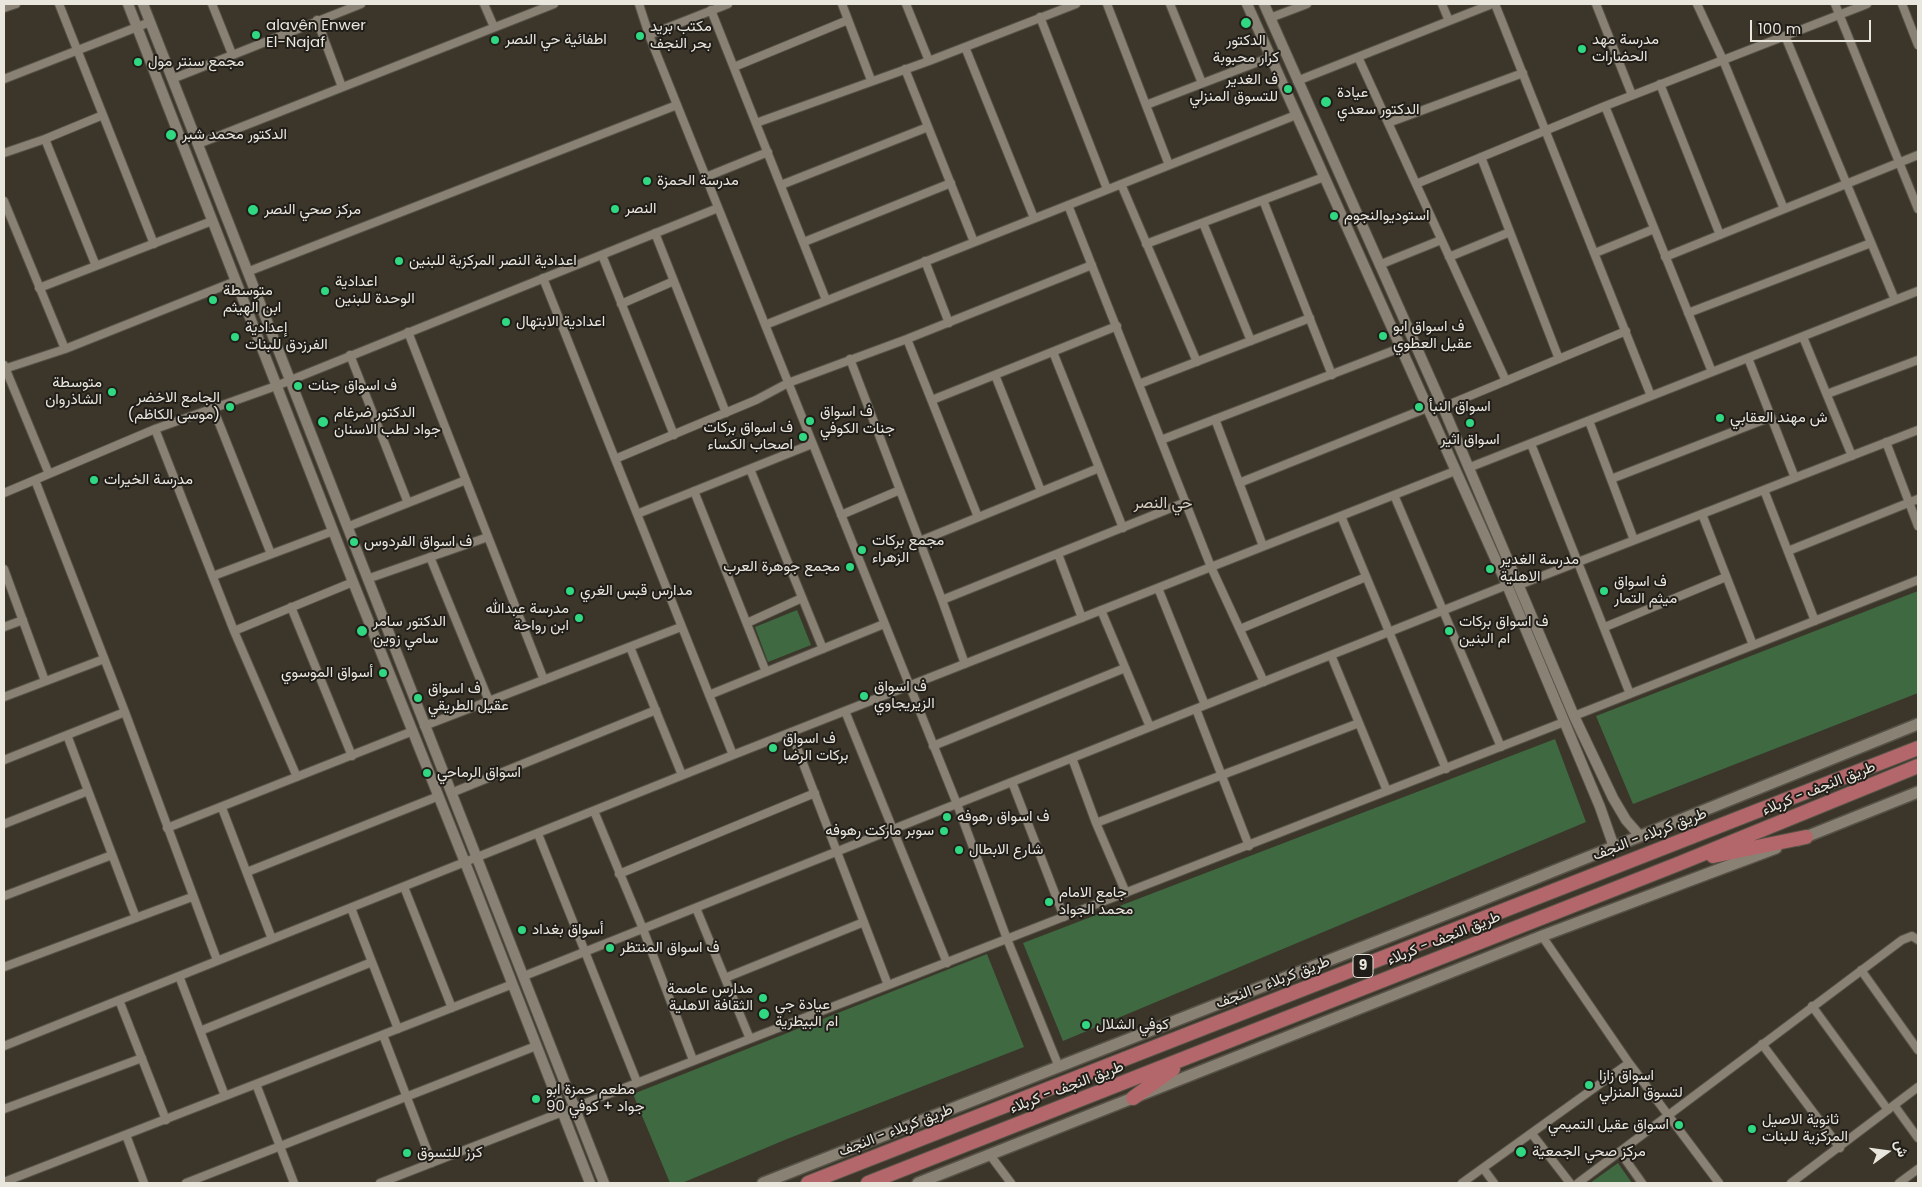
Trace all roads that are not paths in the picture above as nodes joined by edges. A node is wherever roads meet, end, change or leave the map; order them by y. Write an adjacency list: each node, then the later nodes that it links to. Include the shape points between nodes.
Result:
1 (16, 4): 25 (street)
2 (59, 4): 43 (street)
3 (212, 4): 44 (street)
4 (361, 4): 31 (street)
5 (484, 4): 36 (street)
6 (554, 4): 36 (street)
7 (639, 4): 37 (street)
8 (728, 4): 27 (street)
9 (842, 4): 32 (street)
10 (907, 4): 48 (street)
11 (1076, 4): 29 (street)
12 (1107, 4): 60 (street)
13 (1170, 4): 56 (street)
14 (1247, 4): 45 (street)
15 (1264, 4): 30 (street)
16 (1307, 4): 30 (street)
17 (1442, 4): 33 (street)
18 (1494, 4): 33 (street); 51 (street)
19 (1596, 4): 59 (street)
20 (1697, 4): 47 (street)
21 (1835, 4): 28 (street)
22 (1868, 4): 28 (street)
23 (1902, 4): 40 (street)
24 (144, 7): 26 (street, via 140,16); 34 (street)
25 (4, 8)
26 (130, 9): 35 (street)
27 (711, 10): 37 (street); 49 (street)
28 (1840, 14): 38 (street); 75 (street)
29 (1040, 18): 41 (street); 84 (street)
30 (1270, 18): 55 (street)
31 (317, 20): 44 (street); 58 (street)
32 (848, 20): 49 (street); 54 (street)
33 (1449, 21): 46 (street)
34 (150, 22): 35 (street); 39 (street)
35 (137, 27): 42 (street); 43 (street)
36 (494, 28): 58 (street)
37 (649, 35): 61 (street)
38 (1786, 36): 47 (street); 82 (street)
39 (158, 41): 42 (street, via 150,41); 52 (street)
40 (1918, 45)
41 (965, 47): 48 (street); 91 (street)
42 (145, 48): 92 (street)
43 (77, 51): 53 (street); 64 (street)
44 (232, 54): 52 (street)
45 (1271, 57): 56 (street); 63 (street)
46 (1358, 57): 55 (street); 66 (street)
47 (1722, 60): 57 (street); 89 (street)
48 (929, 61): 50 (street)
49 (734, 67): 65 (street)
50 (905, 69): 54 (street); 67 (street)
51 (1523, 73): 66 (street); 68 (street)
52 (172, 78): 70 (street)
53 (4, 79)
54 (871, 80): 65 (street)
55 (1298, 81): 110 (street)
56 (1202, 83): 60 (street)
57 (1660, 84): 59 (street); 97 (street)
58 (342, 87): 70 (street)
59 (1632, 95): 62 (street)
60 (1146, 105): 76 (street)
61 (677, 106): 77 (street); 112 (street)
62 (1605, 106): 68 (street); 94 (street)
63 (1296, 115): 76 (street); 78 (street)
64 (103, 116): 69 (street); 102 (street)
65 (756, 123): 72 (street)
66 (1388, 123): 81 (street)
67 (928, 127): 79 (street); 83 (street)
68 (1546, 130): 74 (street); 104 (street)
69 (45, 139): 71 (street); 111 (street)
70 (198, 144): 112 (street)
71 (4, 152)
72 (768, 152): 77 (street); 83 (street)
73 (1918, 154): 75 (street)
74 (1481, 157): 81 (street); 95 (street)
75 (1899, 162): 82 (street); 90 (street)
76 (1169, 165): 80 (street)
77 (706, 177): 88 (street)
78 (1324, 177): 85 (street); 133 (street)
79 (950, 183): 99 (street); 100 (street)
80 (1121, 184): 84 (street); 103 (street)
81 (1416, 184): 98 (street)
82 (1846, 184): 89 (street); 101 (street)
83 (781, 185): 99 (street)
84 (1108, 189): 87 (street)
85 (1263, 200): 93 (street); 122 (street)
86 (4, 201): 116 (street)
87 (1068, 205): 91 (street); 109 (street)
88 (718, 208): 96 (street); 124 (street)
89 (1784, 209): 97 (street)
90 (1918, 209)
91 (1034, 218): 100 (street)
92 (212, 222): 102 (street); 114 (street)
93 (1203, 223): 103 (street); 130 (street)
94 (1654, 229): 104 (street); 107 (street)
95 (1510, 232): 106 (street); 138 (street)
96 (654, 233): 105 (street); 115 (street)
97 (1720, 235): 107 (street)
98 (1441, 240): 106 (street); 110 (street)
99 (804, 242): 118 (street)
100 (974, 242): 108 (street)
101 (1871, 243): 119 (street); 121 (street)
102 (154, 244): 111 (street)
103 (1146, 244): 141 (street)
104 (1594, 253): 126 (street)
105 (602, 255): 113 (street); 120 (street)
106 (1449, 256): 150 (street)
107 (1665, 257): 121 (street)
108 (925, 261): 118 (street); 123 (street)
109 (1092, 265): 123 (street); 125 (street)
110 (1379, 265): 131 (street)
111 (96, 266): 116 (street)
112 (247, 272): 140 (street)
113 (543, 278): 127 (street); 174 (street)
114 (236, 281): 132 (street); 142 (street)
115 (674, 281): 120 (street); 162 (street)
116 (39, 288): 132 (street)
117 (1918, 291): 119 (street)
118 (826, 300): 124 (street)
119 (1894, 300): 128 (street)
120 (621, 304): 168 (street)
121 (1688, 313): 144 (street)
122 (1310, 318): 130 (street); 147 (street)
123 (948, 323): 129 (street)
124 (765, 325): 151 (street)
125 (1117, 326): 134 (street); 152 (street)
126 (1626, 331): 138 (street); 155 (street)
127 (408, 332): 135 (street); 183 (street)
128 (1803, 336): 136 (street); 154 (street)
129 (907, 339): 137 (street); 157 (street)
130 (1251, 341): 141 (street)
131 (1415, 345): 133 (street, via 1410,352); 146 (street)
132 (65, 349): 143 (street)
133 (1400, 349): 147 (street); 149 (street)
134 (1053, 352): 145 (street); 176 (street)
135 (350, 354): 148 (street); 193 (street)
136 (1748, 358): 144 (street); 163 (street)
137 (850, 359): 151 (street); 185 (street)
138 (1559, 359): 150 (street)
139 (1918, 360): 154 (street)
140 (282, 361): 142 (street, via 276,367); 148 (street)
141 (1197, 362): 152 (street)
142 (268, 366): 153 (street)
143 (4, 367): 179 (street)
144 (1712, 372): 155 (street)
145 (995, 374): 157 (street); 186 (street)
146 (1428, 374): 149 (street, via 1419,372); 159 (street)
147 (1332, 375): 164 (street)
148 (289, 379): 153 (street); 156 (street)
149 (1414, 380): 161 (street)
150 (1506, 381): 159 (street)
151 (788, 383): 162 (street); 171 (street)
152 (1139, 384): 169 (street)
153 (276, 386): 158 (street); 160 (street)
154 (1827, 394): 173 (street)
155 (1652, 396): 165 (street)
156 (296, 397): 158 (street, via 288,396); 201 (street)
157 (932, 400): 199 (street)
158 (283, 402): 203 (street)
159 (1443, 407): 177 (street)
160 (213, 408): 166 (street); 209 (street)
161 (1427, 408): 178 (street); 184 (street)
162 (726, 413): 168 (street)
163 (1771, 417): 180 (street); 181 (street)
164 (1215, 419): 169 (street); 184 (street)
165 (1589, 421): 172 (street); 181 (street)
166 (155, 429): 179 (street); 215 (street)
167 (1918, 430): 170 (street)
168 (674, 435): 174 (street)
169 (1161, 440): 192 (street)
170 (1886, 442): 173 (street); 194 (street)
171 (812, 444): 175 (street); 197 (street)
172 (1531, 444): 177 (street); 212 (street)
173 (1852, 456): 180 (street)
174 (615, 459): 195 (street)
175 (750, 468): 188 (street); 224 (street)
176 (1099, 468): 186 (street); 202 (street)
177 (1468, 468): 222 (street)
178 (1455, 471): 190 (street); 221 (street)
179 (49, 474): 182 (street)
180 (1795, 478): 187 (street)
181 (1611, 479): 205 (street)
182 (35, 480): 189 (street); 244 (street)
183 (466, 480): 193 (street); 204 (street)
184 (1239, 483): 207 (street)
185 (900, 490): 197 (street); 206 (street)
186 (1041, 490): 199 (street)
187 (1764, 490): 196 (street); 208 (street)
188 (694, 491): 195 (street); 232 (street)
189 (4, 493)
190 (1394, 495): 198 (street); 228 (street)
191 (1918, 499): 194 (street)
192 (1186, 502): 202 (street); 213 (street)
193 (408, 503): 201 (street)
194 (1910, 503): 200 (street); 208 (street)
195 (637, 514): 235 (street)
196 (1702, 514): 205 (street); 217 (street)
197 (840, 515): 233 (street)
198 (1341, 516): 207 (street); 216 (street)
199 (978, 517): 206 (street)
200 (1918, 526)
201 (347, 527): 218 (street)
202 (1123, 528): 210 (street)
203 (334, 531): 209 (street); 220 (street)
204 (488, 537): 211 (street); 248 (street)
205 (1634, 540): 212 (street)
206 (920, 541): 225 (street)
207 (1263, 546): 213 (street)
208 (1788, 551): 231 (street)
209 (271, 554): 215 (street)
210 (1058, 554): 225 (street); 229 (street)
211 (430, 557): 218 (street); 255 (street)
212 (1578, 562): 222 (street); 236 (street)
213 (1212, 567): 223 (street); 237 (street)
214 (4, 569): 230 (street)
215 (213, 576): 238 (street)
216 (1366, 577): 237 (street); 239 (street)
217 (1726, 577): 236 (street); 240 (street)
218 (367, 579): 265 (street)
219 (1918, 580): 231 (street)
220 (353, 582): 226 (street); 267 (street)
221 (1507, 585): 228 (street); 262 (street)
222 (1519, 585): 261 (street)
223 (1158, 588): 227 (street); 256 (street)
224 (802, 598): 232 (street); 242 (street)
225 (942, 600): 245 (street)
226 (291, 607): 238 (street); 274 (street)
227 (1101, 610): 229 (street); 246 (street)
228 (1443, 611): 239 (street); 271 (street)
229 (1082, 618): 245 (street)
230 (23, 620): 234 (street); 249 (street)
231 (1815, 620): 240 (street)
232 (746, 623): 247 (street)
233 (884, 624): 242 (street); 251 (street)
234 (4, 627)
235 (682, 627): 241 (street); 253 (street)
236 (1605, 628): 252 (street)
237 (1240, 629): 250 (street)
238 (234, 631): 281 (street)
239 (1390, 632): 243 (street); 278 (street)
240 (1753, 645): 252 (street)
241 (630, 646): 248 (street); 258 (street)
242 (823, 649): 247 (street)
243 (1332, 655): 250 (street); 263 (street)
244 (104, 659): 249 (street); 260 (street)
245 (965, 664): 251 (street)
246 (1125, 668): 266 (street); 270 (street)
247 (766, 672): 253 (street)
248 (544, 680): 255 (street)
249 (45, 681): 254 (street)
250 (1264, 682): 256 (street)
251 (909, 686): 259 (street); 270 (street)
252 (1630, 694): 261 (street)
253 (708, 695): 273 (street)
254 (4, 697)
255 (489, 701): 265 (street)
256 (1205, 705): 257 (street)
257 (1196, 709): 266 (street); 280 (street)
258 (656, 710): 279 (street); 286 (street)
259 (845, 711): 268 (street); 297 (street)
260 (125, 712): 269 (street); 296 (street)
261 (1574, 716): 289 (street)
262 (1564, 722): 271 (street); 291 (street)
263 (1359, 723): 280 (street); 284 (street)
264 (1918, 724): 299 (main road)
265 (424, 726): 286 (street)
266 (1150, 727): 275 (street)
267 (413, 731): 274 (street); 288 (street)
268 (791, 732): 273 (street); 287 (street)
269 (67, 735): 276 (street); 283 (street)
270 (933, 746): 290 (street)
271 (1500, 747): 278 (street)
272 (1918, 748): 387 (highway, طريق کربلاء - النجف / 9)
273 (732, 755): 279 (street)
274 (352, 756): 281 (street)
275 (1072, 758): 282 (street); 294 (street)
276 (4, 760)
277 (1918, 766): 309 (highway, طريق النجف - کربلاء / 9)
278 (1446, 769): 284 (street)
279 (682, 775): 293 (street)
280 (1221, 775): 294 (street); 302 (street)
281 (297, 778): 292 (street)
282 (1012, 782): 290 (street); 320 (street)
283 (88, 791): 295 (street); 306 (street)
284 (1386, 791): 302 (street)
285 (1918, 792): 300 (main road)
286 (451, 793): 301 (street)
287 (814, 793): 305 (street); 312 (street)
288 (439, 796): 304 (street); 311 (street)
289 (1613, 798): 291 (street, via 1612,806); 299 (street)
290 (957, 804): 297 (street); 326 (street)
291 (1600, 807): 303 (street)
292 (222, 808): 296 (street); 311 (street)
293 (594, 812): 298 (street); 312 (street)
294 (1096, 822): 315 (street)
295 (4, 824)
296 (167, 828): 317 (street)
297 (894, 829): 305 (street); 331 (street)
298 (538, 834): 307 (street); 328 (street)
299 (1640, 836): 303 (main road)
300 (1806, 837): 309 (highway); 324 (main road)
301 (472, 845): 304 (street); 307 (street)
302 (1249, 846): 315 (street)
303 (1614, 847): 354 (main road)
304 (460, 850): 308 (street)
305 (838, 852): 319 (street); 322 (street)
306 (112, 855): 316 (street); 321 (street)
307 (476, 858): 308 (street); 310 (street)
308 (465, 863): 313 (street); 314 (street)
309 (1678, 864): 350 (highway, طريق النجف - کربلاء / 9)
310 (481, 870): 313 (street); 335 (street)
311 (247, 872): 325 (street)
312 (619, 874): 323 (street)
313 (470, 875): 337 (street)
314 (404, 887): 318 (street); 341 (street)
315 (1126, 894): 320 (street)
316 (4, 896)
317 (192, 897): 321 (street); 329 (street)
318 (351, 908): 325 (street); 330 (street)
319 (696, 908): 323 (street); 336 (street)
320 (1064, 917): 326 (street)
321 (136, 918): 332 (street)
322 (864, 922): 336 (street); 338 (street)
323 (643, 929): 328 (street); 352 (street)
324 (1542, 936): 353 (street); 362 (main road)
325 (272, 939): 329 (street)
326 (1007, 939): 331 (street); 354 (street)
327 (1918, 940): 333 (street, via 1907,937)
328 (586, 952): 335 (street); 355 (street)
329 (217, 960): 334 (street)
330 (372, 962): 342 (street); 343 (street)
331 (947, 963): 338 (street)
332 (4, 967)
333 (1861, 970): 340 (street); 349 (street)
334 (179, 976): 339 (street); 343 (street)
335 (524, 976): 358 (street)
336 (725, 978): 345 (street)
337 (513, 984): 341 (street); 348 (street)
338 (888, 985): 345 (street)
339 (119, 1000): 347 (street); 351 (street)
340 (1812, 1006): 346 (street); 364 (street)
341 (452, 1008): 342 (street)
342 (398, 1029): 344 (street)
343 (200, 1031): 360 (street)
344 (383, 1035): 356 (street); 361 (street)
345 (750, 1039): 352 (street)
346 (1762, 1044): 367 (street); 373 (street)
347 (4, 1046)
348 (536, 1046): 359 (street); 361 (street)
349 (1918, 1050)
350 (1189, 1057): 362 (highway); 388 (highway, طريق النجف - کربلاء / 9)
351 (142, 1058): 365 (street); 368 (street)
352 (693, 1060): 355 (street)
353 (1629, 1063): 367 (street); 369 (street)
354 (1059, 1067): 386 (main road)
355 (637, 1082): 363 (street)
356 (256, 1084): 360 (street); 372 (street)
357 (1918, 1087): 364 (street)
358 (568, 1090): 359 (street, via 562,1094); 363 (street)
359 (555, 1093): 366 (street)
360 (225, 1096): 368 (street)
361 (407, 1098): 372 (street); 376 (street)
362 (1133, 1098): 375 (main road)
363 (574, 1106): 366 (street); 385 (street)
364 (1891, 1107): 371 (street); 373 (street)
365 (4, 1109)
366 (562, 1111): 376 (street); 384 (street)
367 (1668, 1116): 374 (street); 396 (street)
368 (166, 1120): 370 (street)
369 (1532, 1134): 377 (street); 393 (street)
370 (126, 1135): 379 (street); 380 (street)
371 (1918, 1138)
372 (280, 1147): 381 (street); 382 (street)
373 (1840, 1148): 397 (street)
374 (1620, 1152): 394 (street); 395 (street)
375 (990, 1155): 389 (main road); 390 (street)
376 (432, 1163): 383 (street)
377 (1483, 1168): 391 (street); 392 (street)
378 (1918, 1169): 398 (street)
379 (4, 1182)
380 (144, 1183)
381 (186, 1183)
382 (294, 1183)
383 (380, 1183)
384 (590, 1183)
385 (604, 1183)
386 (763, 1183)
387 (808, 1183)
388 (868, 1183)
389 (918, 1183)
390 (1011, 1183)
391 (1462, 1183)
392 (1494, 1183)
393 (1570, 1183)
394 (1578, 1183)
395 (1642, 1183)
396 (1719, 1183)
397 (1792, 1183)
398 (1899, 1183)

